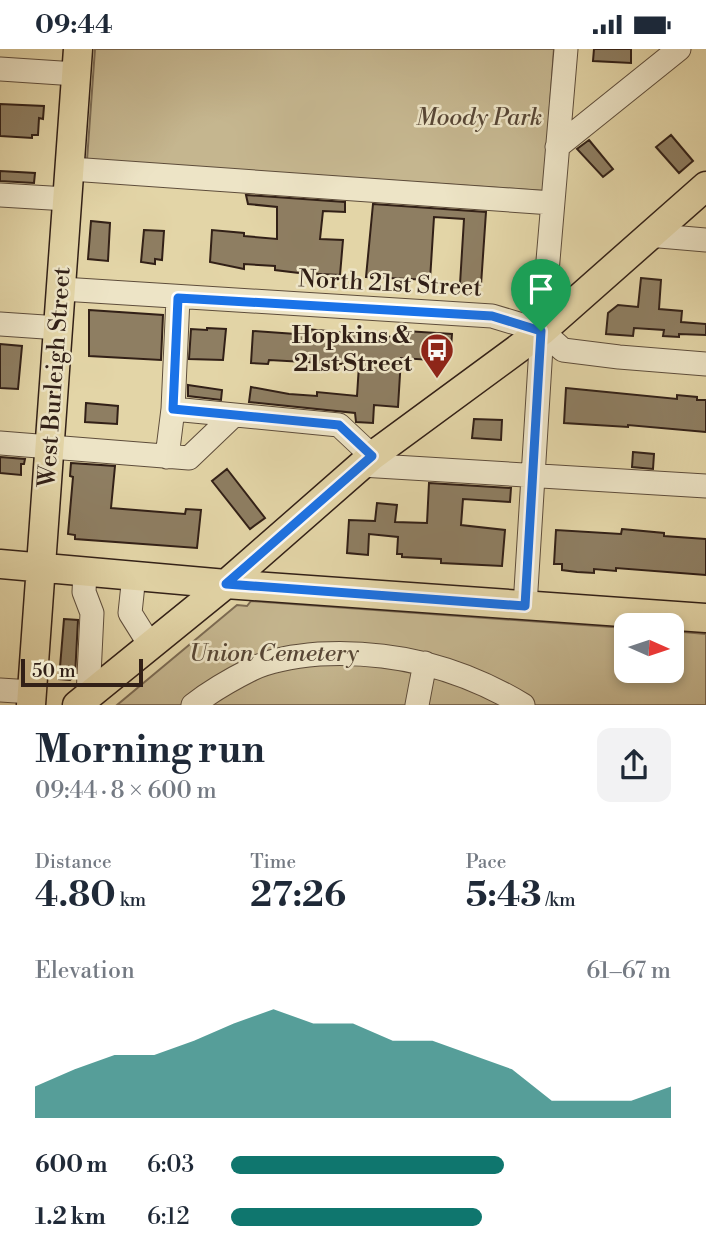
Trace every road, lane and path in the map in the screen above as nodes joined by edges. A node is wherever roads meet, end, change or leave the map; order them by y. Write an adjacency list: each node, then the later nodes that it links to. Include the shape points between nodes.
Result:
1 (566, 49): 5 (street)
2 (679, 49): 5 (street)
3 (77, 62): 4 (street); 6 (main road, West Burleigh Street)
4 (0, 69)
5 (557, 147): 10 (street)
6 (71, 169): 9 (main road, West Burleigh Street); 10 (street)
7 (706, 186): 11 (main road)
8 (0, 195): 9 (street)
9 (67, 199): 13 (main road, West Burleigh Street)
10 (552, 203): 17 (street)
11 (648, 235): 12 (street); 17 (main road)
12 (706, 240)
13 (62, 289): 14 (street, North 21st Street); 16 (main road, West Burleigh Street)
14 (178, 298): 17 (street, North 21st Street, via 492,316); 19 (street)
15 (0, 324): 16 (street)
16 (59, 328): 22 (main road, West Burleigh Street)
17 (541, 331): 18 (street, North 21st Street, via 563,350); 24 (main road); 25 (street)
18 (706, 364)
19 (173, 409): 20 (street); 23 (street)
20 (234, 415): 23 (street, via 188,458); 24 (street, via 339,425)
21 (0, 443): 22 (street)
22 (50, 447): 23 (street); 28 (main road, West Burleigh Street)
23 (167, 457)
24 (366, 460): 25 (street); 31 (main road)
25 (534, 475): 26 (street); 32 (street)
26 (706, 487)
27 (0, 564): 28 (main road)
28 (41, 567): 29 (main road); 39 (main road, West Burleigh Street)
29 (85, 571): 30 (main road); 33 (street, via 84,592)
30 (134, 575): 31 (main road); 34 (street)
31 (226, 584): 32 (main road); 36 (main road)
32 (525, 606): 35 (main road)
33 (92, 613): 34 (street); 40 (street)
34 (130, 613): 36 (street)
35 (706, 618)
36 (150, 645): 40 (main road)
37 (425, 663): 41 (street, via 374,654 305,655 253,668); 42 (street); 43 (street, via 471,677)
38 (0, 690): 39 (street)
39 (32, 698)
40 (82, 701)
41 (193, 705)
42 (417, 705)
43 (523, 705)

